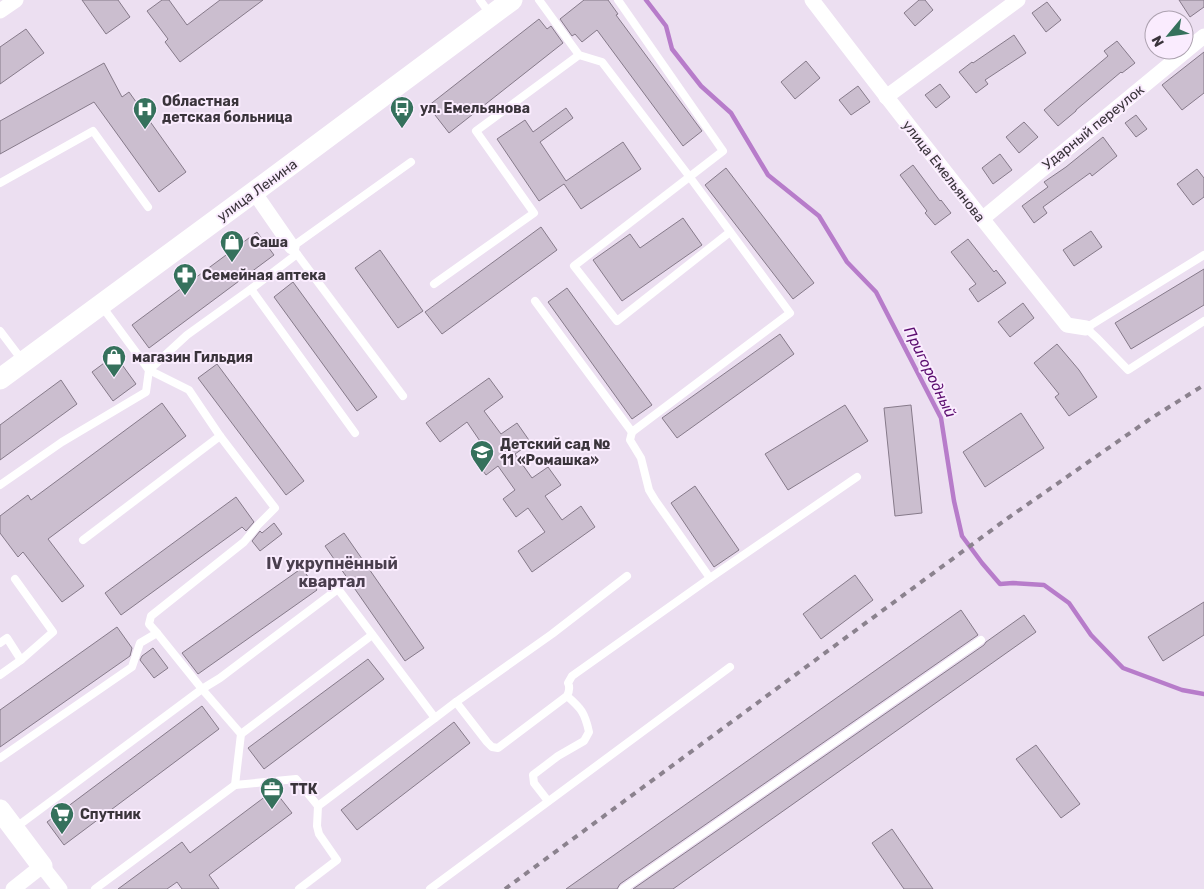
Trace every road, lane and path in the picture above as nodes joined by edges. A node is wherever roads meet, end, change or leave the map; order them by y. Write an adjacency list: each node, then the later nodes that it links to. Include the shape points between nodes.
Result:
1 (16, 0): 8 (street)
2 (512, 0): 7 (main road, улица Ленина)
3 (539, 0): 10 (lane)
4 (618, 0): 13 (lane, via 723,151)
5 (812, 0): 11 (street, улица Емельянова)
6 (1018, 0): 11 (street)
7 (485, 8): 15 (main road, улица Ленина)
8 (0, 12)
9 (1204, 36): 17 (street, Ударный переулок)
10 (579, 54): 13 (lane, via 602,62); 21 (lane, via 476,131 534,213)
11 (886, 97): 17 (street, улица Емельянова)
12 (411, 162): 19 (lane)
13 (689, 176): 18 (lane); 18 (lane, via 574,266 617,321)
14 (0, 183): 16 (lane, via 93,132)
15 (254, 192): 19 (street); 24 (main road, улица Ленина)
16 (148, 207)
17 (982, 219): 26 (street, улица Емельянова, via 1067,325)
18 (730, 232): 32 (lane, via 790,312)
19 (294, 251): 22 (lane); 31 (lane)
20 (1204, 255): 26 (lane)
21 (434, 284)
22 (250, 290): 29 (lane, via 187,335); 33 (lane)
23 (535, 301): 32 (lane)
24 (101, 304): 28 (main road, улица Ленина); 29 (lane)
25 (1204, 321): 26 (lane, via 1128,370)
26 (1086, 328)
27 (0, 331): 28 (lane)
28 (23, 362): 30 (main road, улица Ленина)
29 (150, 370): 34 (lane, via 189,390); 36 (lane, via 146,392 62,442)
30 (0, 379)
31 (403, 396)
32 (632, 432): 39 (lane, via 630,440 641,458 654,500)
33 (355, 433)
34 (220, 436): 37 (lane); 41 (lane, via 275,508 244,542 151,616 149,624)
35 (857, 478): 39 (lane)
36 (0, 485)
37 (82, 540)
38 (628, 576): 50 (lane)
39 (710, 578): 49 (lane, via 572,676)
40 (15, 579): 45 (lane, via 53,632)
41 (157, 633): 48 (lane); 53 (lane, via 140,643 132,667)
42 (372, 634): 48 (lane, via 338,589); 51 (lane); 52 (lane)
43 (981, 640): 65 (lane)
44 (0, 643): 45 (lane, via 7,638)
45 (21, 660): 47 (lane)
46 (730, 667): 55 (lane)
47 (0, 675)
48 (202, 689): 52 (lane); 58 (lane)
49 (567, 696): 50 (lane, via 498,748 487,742); 55 (lane, via 580,708 589,732 584,741 533,775 534,783)
50 (456, 702): 51 (lane)
51 (435, 718): 56 (lane)
52 (241, 734): 54 (lane)
53 (0, 758)
54 (235, 785): 56 (lane, via 296,779); 62 (lane)
55 (548, 801): 64 (lane)
56 (318, 806): 63 (lane, via 319,834 337,860)
57 (0, 810): 58 (main road)
58 (14, 829): 59 (main road)
59 (42, 866): 60 (street); 61 (street)
60 (55, 887)
61 (13, 889)
62 (95, 889)
63 (299, 889)
64 (430, 889)
65 (624, 889)

